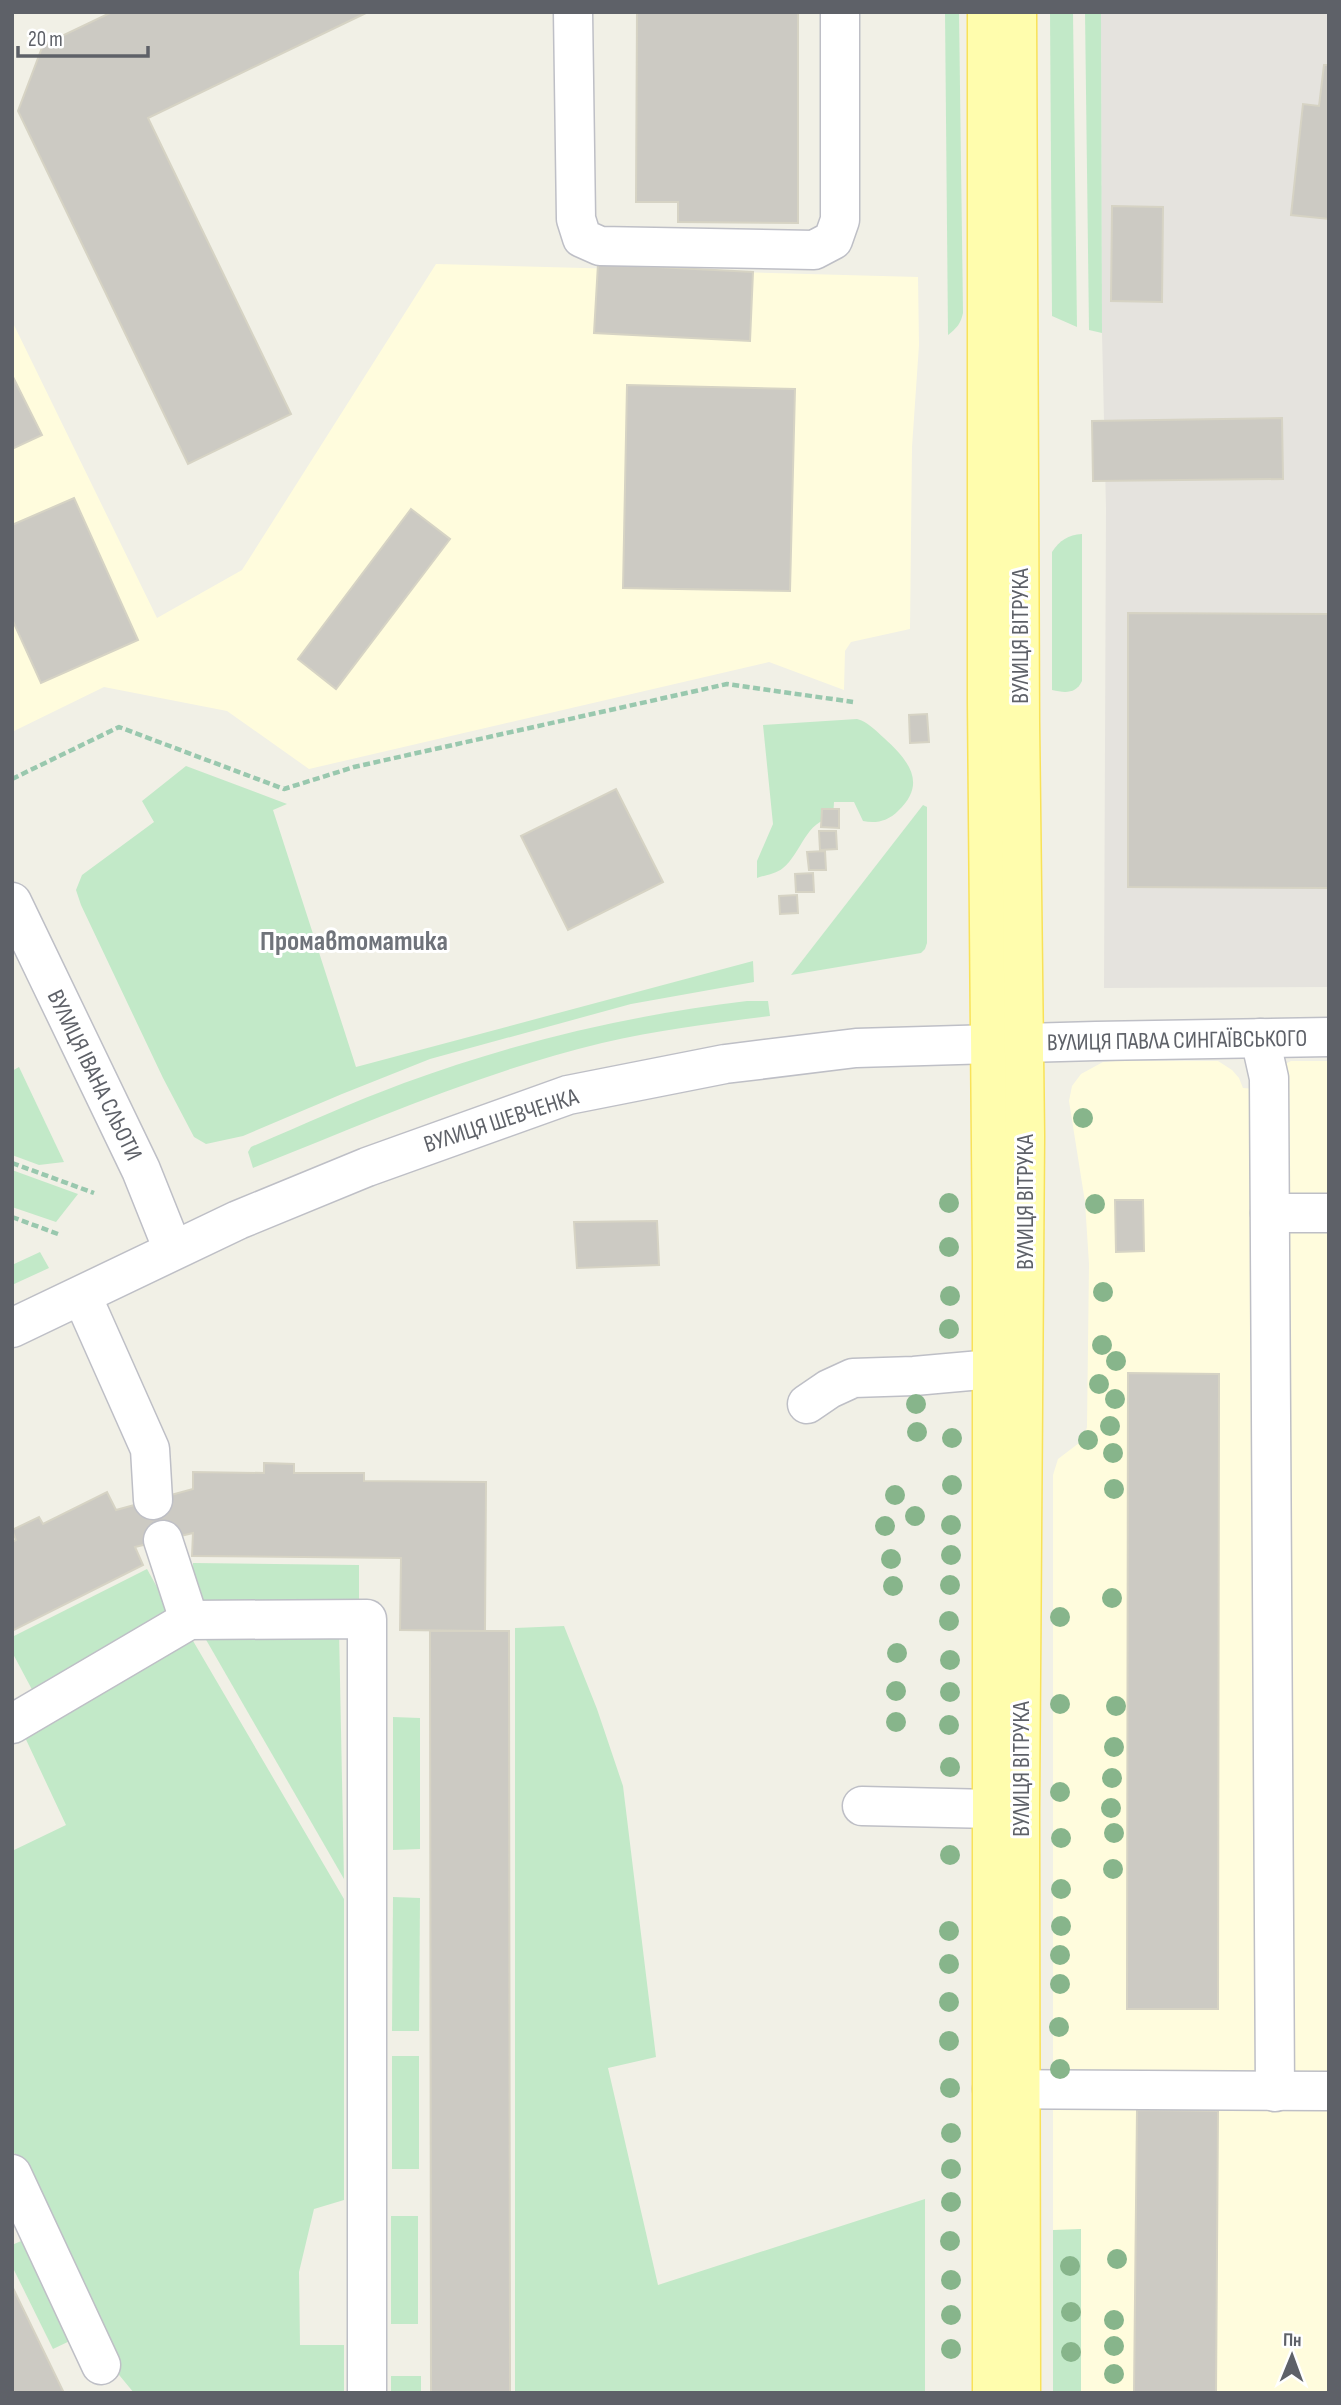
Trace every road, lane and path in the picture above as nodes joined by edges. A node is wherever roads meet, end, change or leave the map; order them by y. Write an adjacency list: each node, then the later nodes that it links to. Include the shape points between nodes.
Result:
1 (573, 12): 2 (street, via 576,219 582,237 600,247 814,250 833,240 840,220)
2 (840, 12)
3 (987, 12): 10 (main road, ВУЛИЦЯ ВІТРУКА, via 987,702)
4 (1017, 12): 10 (main road, ВУЛИЦЯ ВІТРУКА, via 1020,722)
5 (853, 702): 6 (path, via 727,684 354,766 284,789 119,727)
6 (12, 779)
7 (12, 902): 17 (street, ВУЛИЦЯ ІВАНА СЛЬОТИ, via 141,1170)
8 (1329, 1037): 9 (street, ВУЛИЦЯ ПАВЛА СИНГАЇВСЬКОГО)
9 (1260, 1038): 10 (street, ВУЛИЦЯ ПАВЛА СИНГАЇВСЬКОГО); 13 (street, via 1269,1078)
10 (1008, 1044): 17 (street, ВУЛИЦЯ ШЕВЧЕНКА, via 856,1048 725,1064 569,1095 367,1167); 20 (main road, ВУЛИЦЯ ВІТРУКА); 28 (main road, ВУЛИЦЯ ВІТРУКА, via 1020,1795)
11 (12, 1163): 12 (path)
12 (94, 1193)
13 (1270, 1213): 14 (street); 30 (street)
14 (1329, 1213)
15 (12, 1217): 16 (path)
16 (58, 1234)
17 (173, 1250): 18 (street, ВУЛИЦЯ ШЕВЧЕНКА)
18 (82, 1296): 19 (street, ВУЛИЦЯ ШЕВЧЕНКА); 22 (street, via 150,1449)
19 (12, 1328)
20 (992, 1369): 21 (street, via 853,1378); 27 (main road, ВУЛИЦЯ ВІТРУКА)
21 (807, 1404)
22 (153, 1500)
23 (163, 1540): 24 (street)
24 (189, 1620): 25 (street); 33 (street, via 367,1619)
25 (12, 1724)
26 (862, 1806): 27 (street)
27 (992, 1809): 28 (main road, ВУЛИЦЯ ВІТРУКА)
28 (1007, 2089): 30 (street); 34 (main road, ВУЛИЦЯ ВІТРУКА); 35 (main road, ВУЛИЦЯ ВІТРУКА)
29 (1329, 2091): 30 (street)
30 (1275, 2092)
31 (12, 2174): 32 (street)
32 (101, 2365)
33 (367, 2393)
34 (992, 2393)
35 (1021, 2393)

